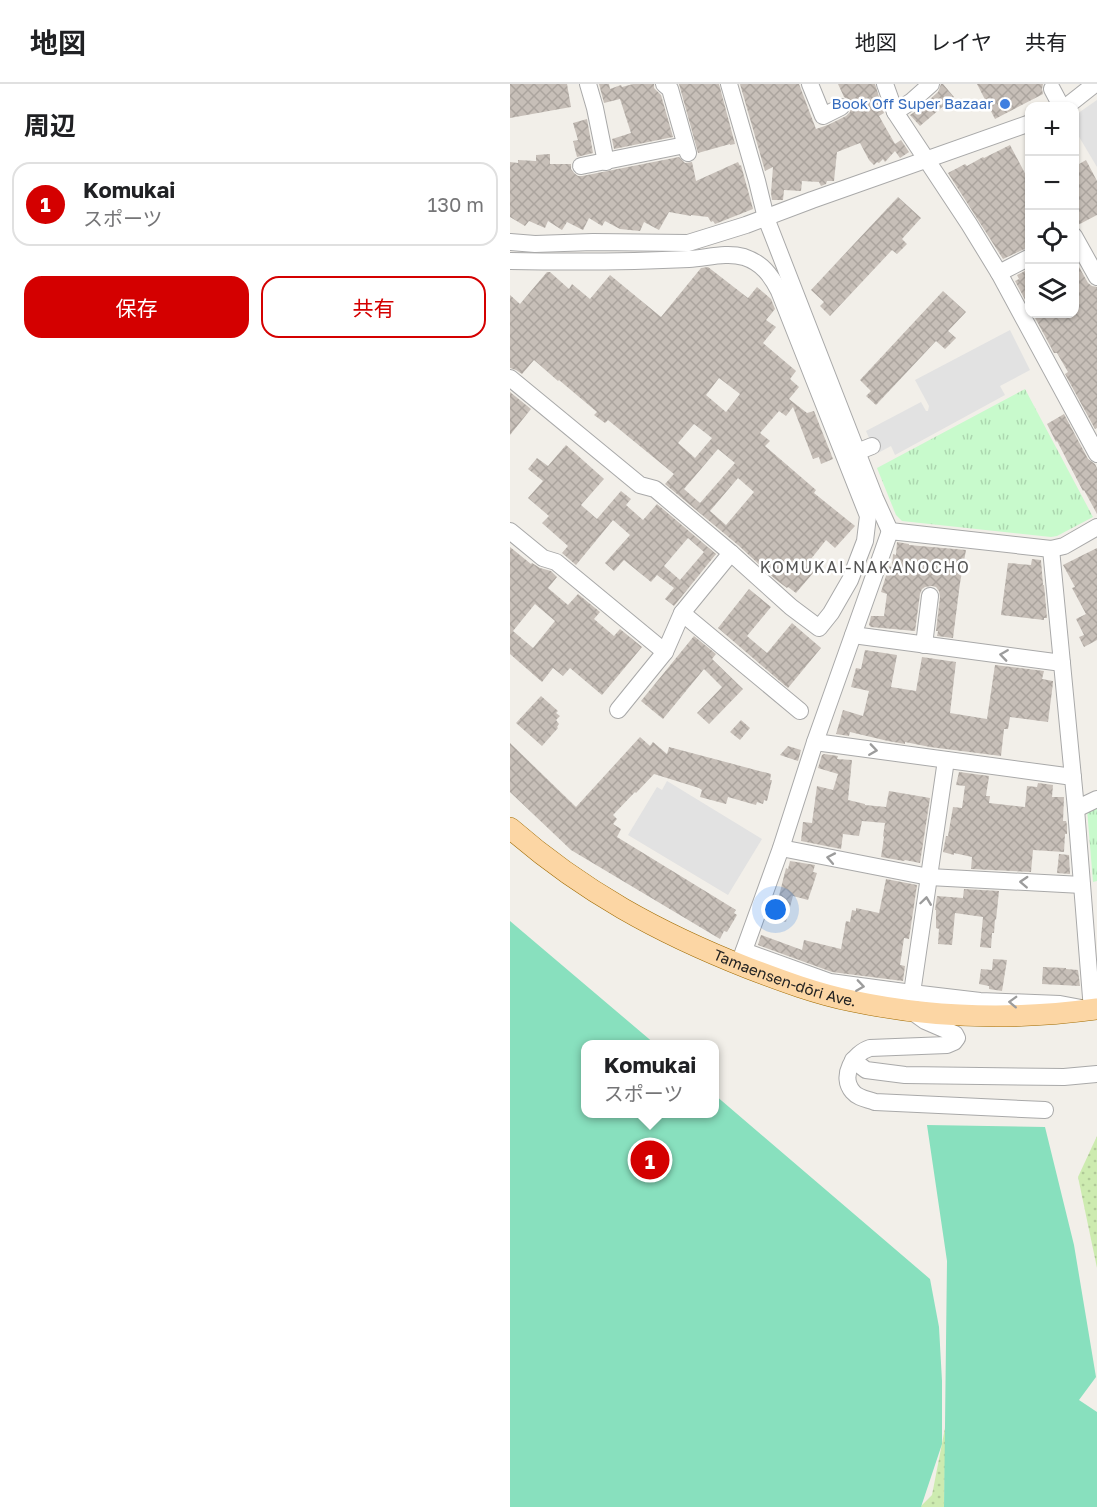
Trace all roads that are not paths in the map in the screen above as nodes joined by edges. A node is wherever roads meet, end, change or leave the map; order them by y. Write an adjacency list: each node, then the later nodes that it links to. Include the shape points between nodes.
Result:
1 (588, 84): 15 (street)
2 (664, 84): 15 (street, via 670,89 687,150)
3 (729, 84): 17 (street)
4 (810, 84): 11 (street, via 823,116)
5 (885, 84): 12 (street)
6 (931, 84): 12 (street)
7 (1095, 84): 10 (street)
8 (1052, 89): 9 (street)
9 (1059, 102)
10 (1072, 102)
11 (841, 107)
12 (895, 112): 14 (street)
13 (1025, 124): 14 (street)
14 (926, 160): 17 (street); 22 (street)
15 (606, 162): 16 (street)
16 (582, 166)
17 (766, 218): 18 (street, via 688,243); 28 (street, via 865,449)
18 (510, 242)
19 (1079, 245): 23 (street)
20 (1025, 258): 22 (street)
21 (510, 261): 30 (street, via 590,262 722,255 755,262 771,275 868,516 866,541 850,580 819,628)
22 (999, 273): 25 (street)
23 (1097, 277)
24 (510, 378): 30 (street, via 640,485 655,489)
25 (1097, 454)
26 (1097, 527): 29 (street)
27 (510, 531): 35 (street, via 543,558 556,562)
28 (890, 531): 29 (street); 33 (street)
29 (1052, 549): 36 (street)
30 (731, 554): 32 (street)
31 (930, 596): 34 (street)
32 (682, 613): 35 (street); 38 (street)
33 (853, 635): 34 (street); 39 (street)
34 (924, 645): 36 (street, one-way to 34)
35 (665, 652): 37 (street)
36 (1062, 663): 41 (street)
37 (618, 710)
38 (800, 711)
39 (816, 742): 40 (street, one-way to 40); 45 (street)
40 (946, 760): 41 (street); 46 (street)
41 (1073, 777): 43 (street)
42 (1097, 799): 43 (street)
43 (1076, 809): 47 (street)
44 (510, 828): 48 (main road, Tamaensen-dōri Ave., via 557,866 667,934)
45 (781, 848): 46 (street, one-way to 45); 48 (street)
46 (929, 878): 47 (street, one-way to 46); 49 (street, one-way to 46)
47 (1082, 885): 50 (street)
48 (742, 957): 49 (main road, Tamaensen-dōri Ave., via 787,982 831,996 870,1005)
49 (911, 1002): 50 (main road, Tamaensen-dōri Ave., via 972,1015); 51 (street, via 925,1021 957,1038 951,1044 939,1046 870,1048)
50 (1094, 1010)
51 (853, 1060): 52 (street, via 866,1070 905,1075); 53 (street, via 848,1076 851,1090 875,1102)
52 (1097, 1074)
53 (1045, 1110)

